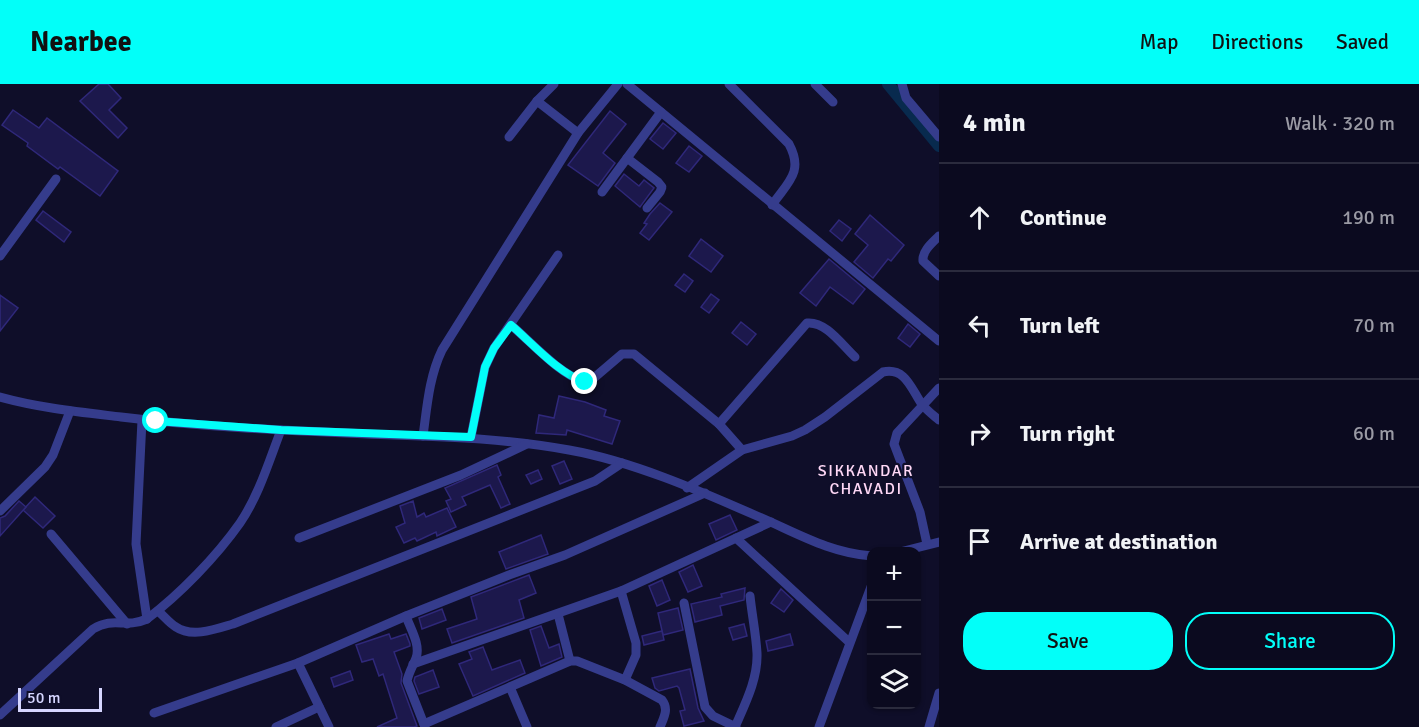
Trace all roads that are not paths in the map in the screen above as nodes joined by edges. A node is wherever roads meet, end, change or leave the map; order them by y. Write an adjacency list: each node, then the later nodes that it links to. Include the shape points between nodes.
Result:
1 (554, 84): 7 (street)
2 (618, 84): 10 (street)
3 (627, 84): 9 (street)
4 (729, 84): 16 (street, via 789,144 795,155 794,173)
5 (815, 84): 8 (street)
6 (902, 84): 11 (street, via 906,98)
7 (537, 101): 10 (street); 12 (street)
8 (833, 102)
9 (661, 112): 13 (street); 16 (street)
10 (578, 133): 33 (street, via 442,350 431,380)
11 (938, 133)
12 (509, 137)
13 (627, 158): 15 (street); 17 (street, via 662,187)
14 (56, 179): 20 (street)
15 (602, 192)
16 (772, 205): 23 (street)
17 (647, 208)
18 (939, 236): 21 (street, via 927,249 923,261)
19 (558, 255): 22 (street)
20 (0, 256)
21 (939, 276)
22 (511, 325): 31 (street, via 574,379 585,382 622,354 634,354); 34 (street, via 485,367)
23 (939, 341)
24 (855, 357): 31 (street, via 823,326 807,323)
25 (939, 388): 27 (street)
26 (0, 397): 28 (street)
27 (923, 406): 30 (street); 36 (street, via 900,373 883,372 805,430); 46 (street, via 897,433 894,444 920,512)
28 (70, 411): 29 (street); 40 (street, via 49,461)
29 (142, 420): 32 (street); 56 (street, via 136,544)
30 (939, 420)
31 (718, 424): 36 (street)
32 (281, 430): 33 (street); 53 (street, via 262,481 240,522)
33 (423, 436): 34 (street)
34 (471, 437): 35 (street)
35 (527, 444): 37 (street); 43 (street, via 461,476)
36 (742, 450): 38 (street)
37 (622, 463): 38 (street); 53 (street, via 595,481 233,624 184,631)
38 (687, 488): 39 (street)
39 (705, 493): 41 (street); 55 (street, via 565,555)
40 (0, 511)
41 (771, 522): 44 (street); 48 (street, via 826,548)
42 (51, 534): 57 (street)
43 (299, 538)
44 (736, 538): 49 (street); 58 (street)
45 (939, 542): 46 (street)
46 (927, 544): 47 (street)
47 (917, 547)
48 (867, 556)
49 (621, 591): 54 (street); 62 (street, via 636,644 636,655)
50 (750, 596): 73 (street, via 756,666)
51 (867, 597): 58 (street)
52 (684, 603): 73 (street, via 705,707 713,716)
53 (158, 611): 56 (street)
54 (558, 614): 59 (street); 61 (street)
55 (406, 616): 60 (street); 61 (street, via 418,647)
56 (147, 619): 57 (street)
57 (127, 624): 67 (street, via 111,621 93,629)
58 (849, 642): 74 (street)
59 (570, 661): 62 (street, via 584,662); 63 (street)
60 (298, 663): 65 (street); 66 (street)
61 (413, 664): 68 (street, via 408,681)
62 (625, 680): 72 (street, via 666,705)
63 (510, 687): 68 (street); 71 (street)
64 (939, 693): 75 (street)
65 (319, 707): 69 (street); 70 (street)
66 (154, 713)
67 (0, 715)
68 (424, 725)
69 (276, 727)
70 (329, 727)
71 (527, 727)
72 (660, 727)
73 (736, 727)
74 (819, 727)
75 (929, 727)

